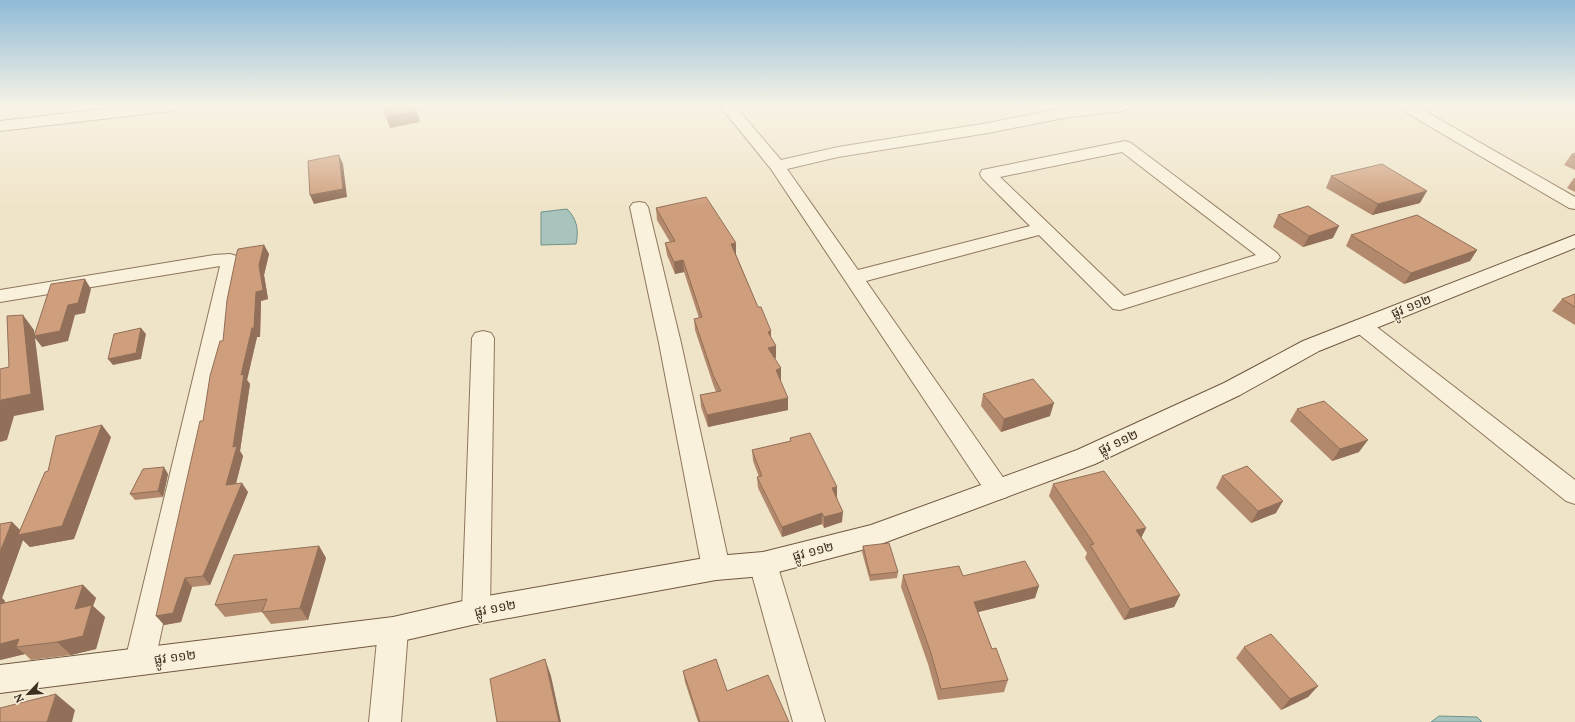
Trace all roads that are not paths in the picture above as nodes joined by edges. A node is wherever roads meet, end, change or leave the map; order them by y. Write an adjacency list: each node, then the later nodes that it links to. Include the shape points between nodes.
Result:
1 (755, 140): 4 (street)
2 (915, 140): 4 (street, via 838,152)
3 (1463, 140): 5 (street)
4 (777, 166): 9 (street)
5 (1575, 204)
6 (639, 207): 16 (street)
7 (1044, 228): 7 (street, via 988,174 1125,146 1270,257 1120,304); 9 (street)
8 (1575, 241): 11 (street, ផ្លូវ ១១២)
9 (853, 278): 13 (street)
10 (0, 296): 19 (street, via 230,260)
11 (1362, 326): 13 (street, ផ្លូវ ១១២, via 1311,346 1232,389 1086,457); 14 (street)
12 (483, 338): 17 (street)
13 (998, 490): 15 (street, ផ្លូវ ១១២, via 874,536)
14 (1575, 494)
15 (763, 564): 16 (street, ផ្លូវ ១១២); 22 (street)
16 (716, 568): 17 (street, ផ្លូវ ១១២)
17 (476, 611): 18 (street, ផ្លូវ ១១២)
18 (393, 630): 19 (street, ផ្លូវ ១១២); 21 (street)
19 (140, 661): 20 (street, ផ្លូវ ១១២)
20 (2, 683)
21 (385, 722)
22 (809, 722)

